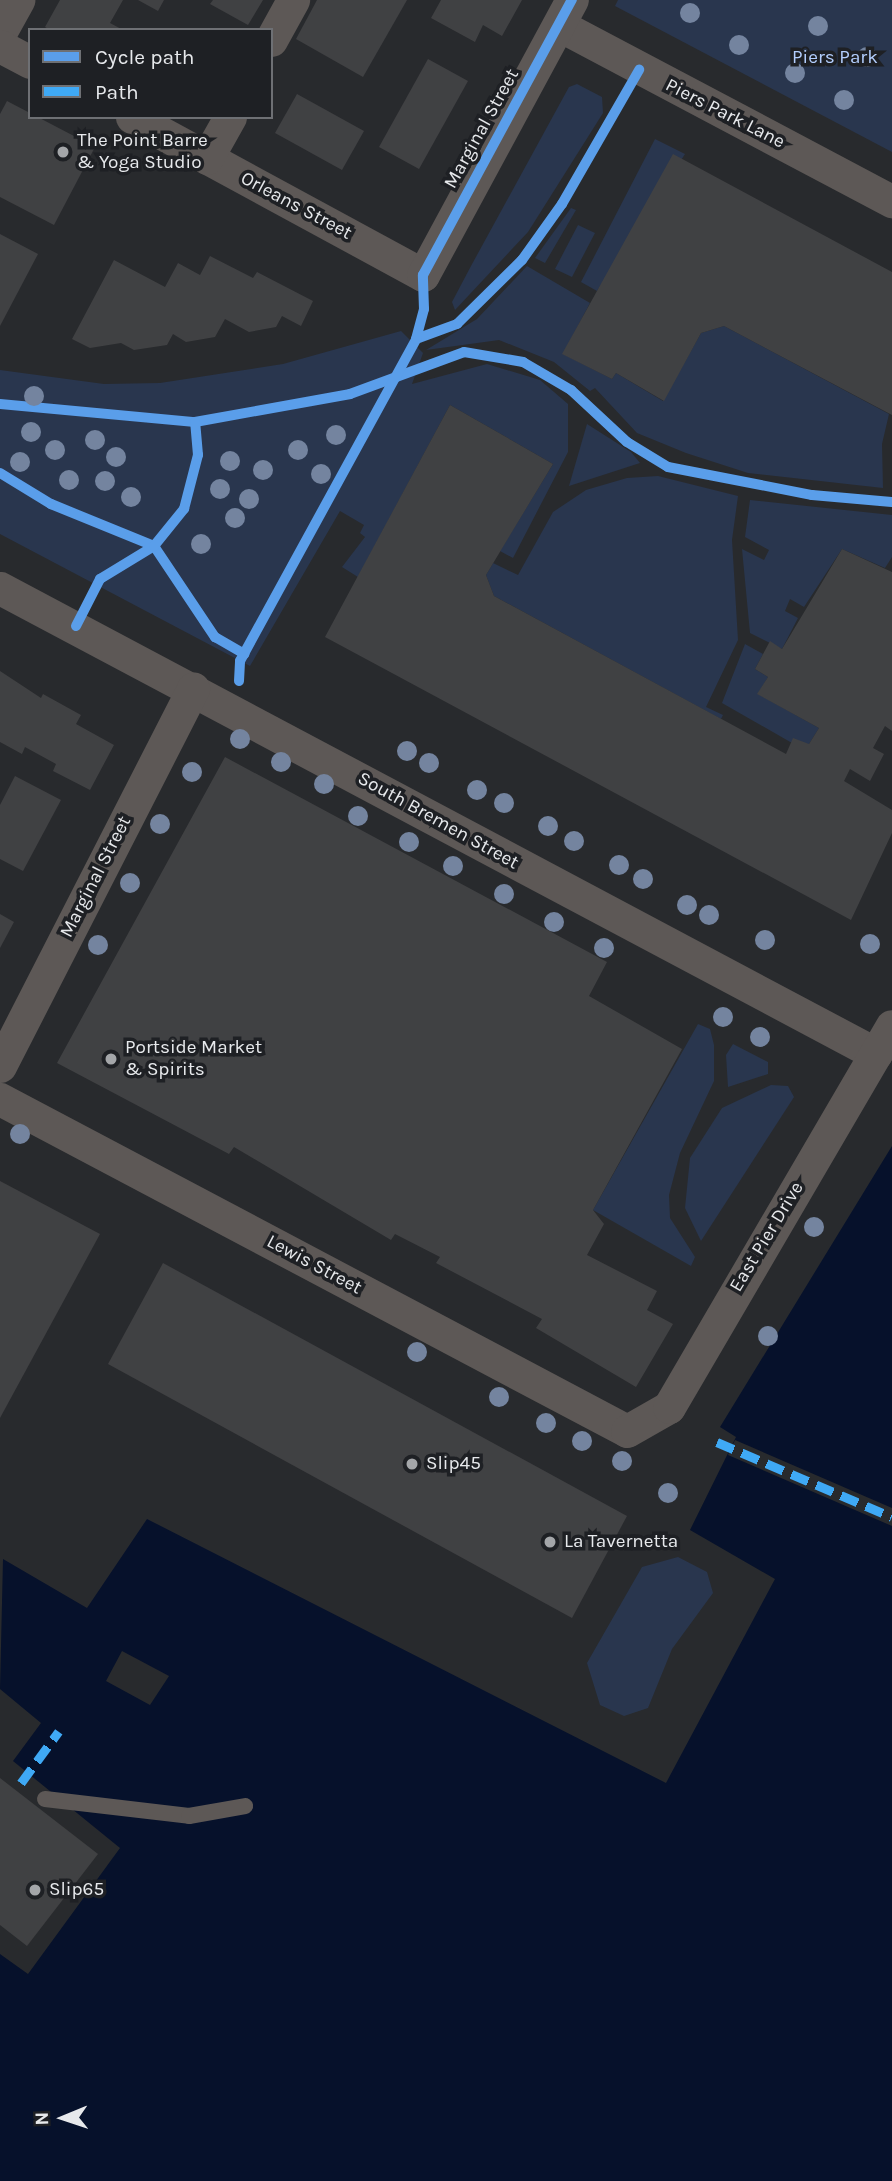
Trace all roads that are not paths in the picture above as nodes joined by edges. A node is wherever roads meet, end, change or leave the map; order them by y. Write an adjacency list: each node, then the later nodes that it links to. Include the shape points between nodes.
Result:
1 (18, 0): 4 (street)
2 (293, 0): 5 (street)
3 (565, 13): 11 (street, Piers Park Lane); 12 (street, Marginal Street)
4 (0, 33)
5 (273, 36)
6 (0, 46): 7 (street)
7 (28, 61)
8 (136, 119): 10 (street, Orleans Street)
9 (229, 119): 10 (street)
10 (207, 158): 12 (street, Orleans Street)
11 (892, 201)
12 (423, 275)
13 (0, 588): 14 (street, South Bremen Street)
14 (193, 688): 15 (street, South Bremen Street, via 750,992); 16 (street, Marginal Street)
15 (884, 1040): 18 (street, East Pier Drive, via 669,1407)
16 (0, 1066)
17 (0, 1099): 18 (street, Lewis Street)
18 (627, 1430)
19 (45, 1799): 20 (lane, via 189,1816)
20 (245, 1806)

